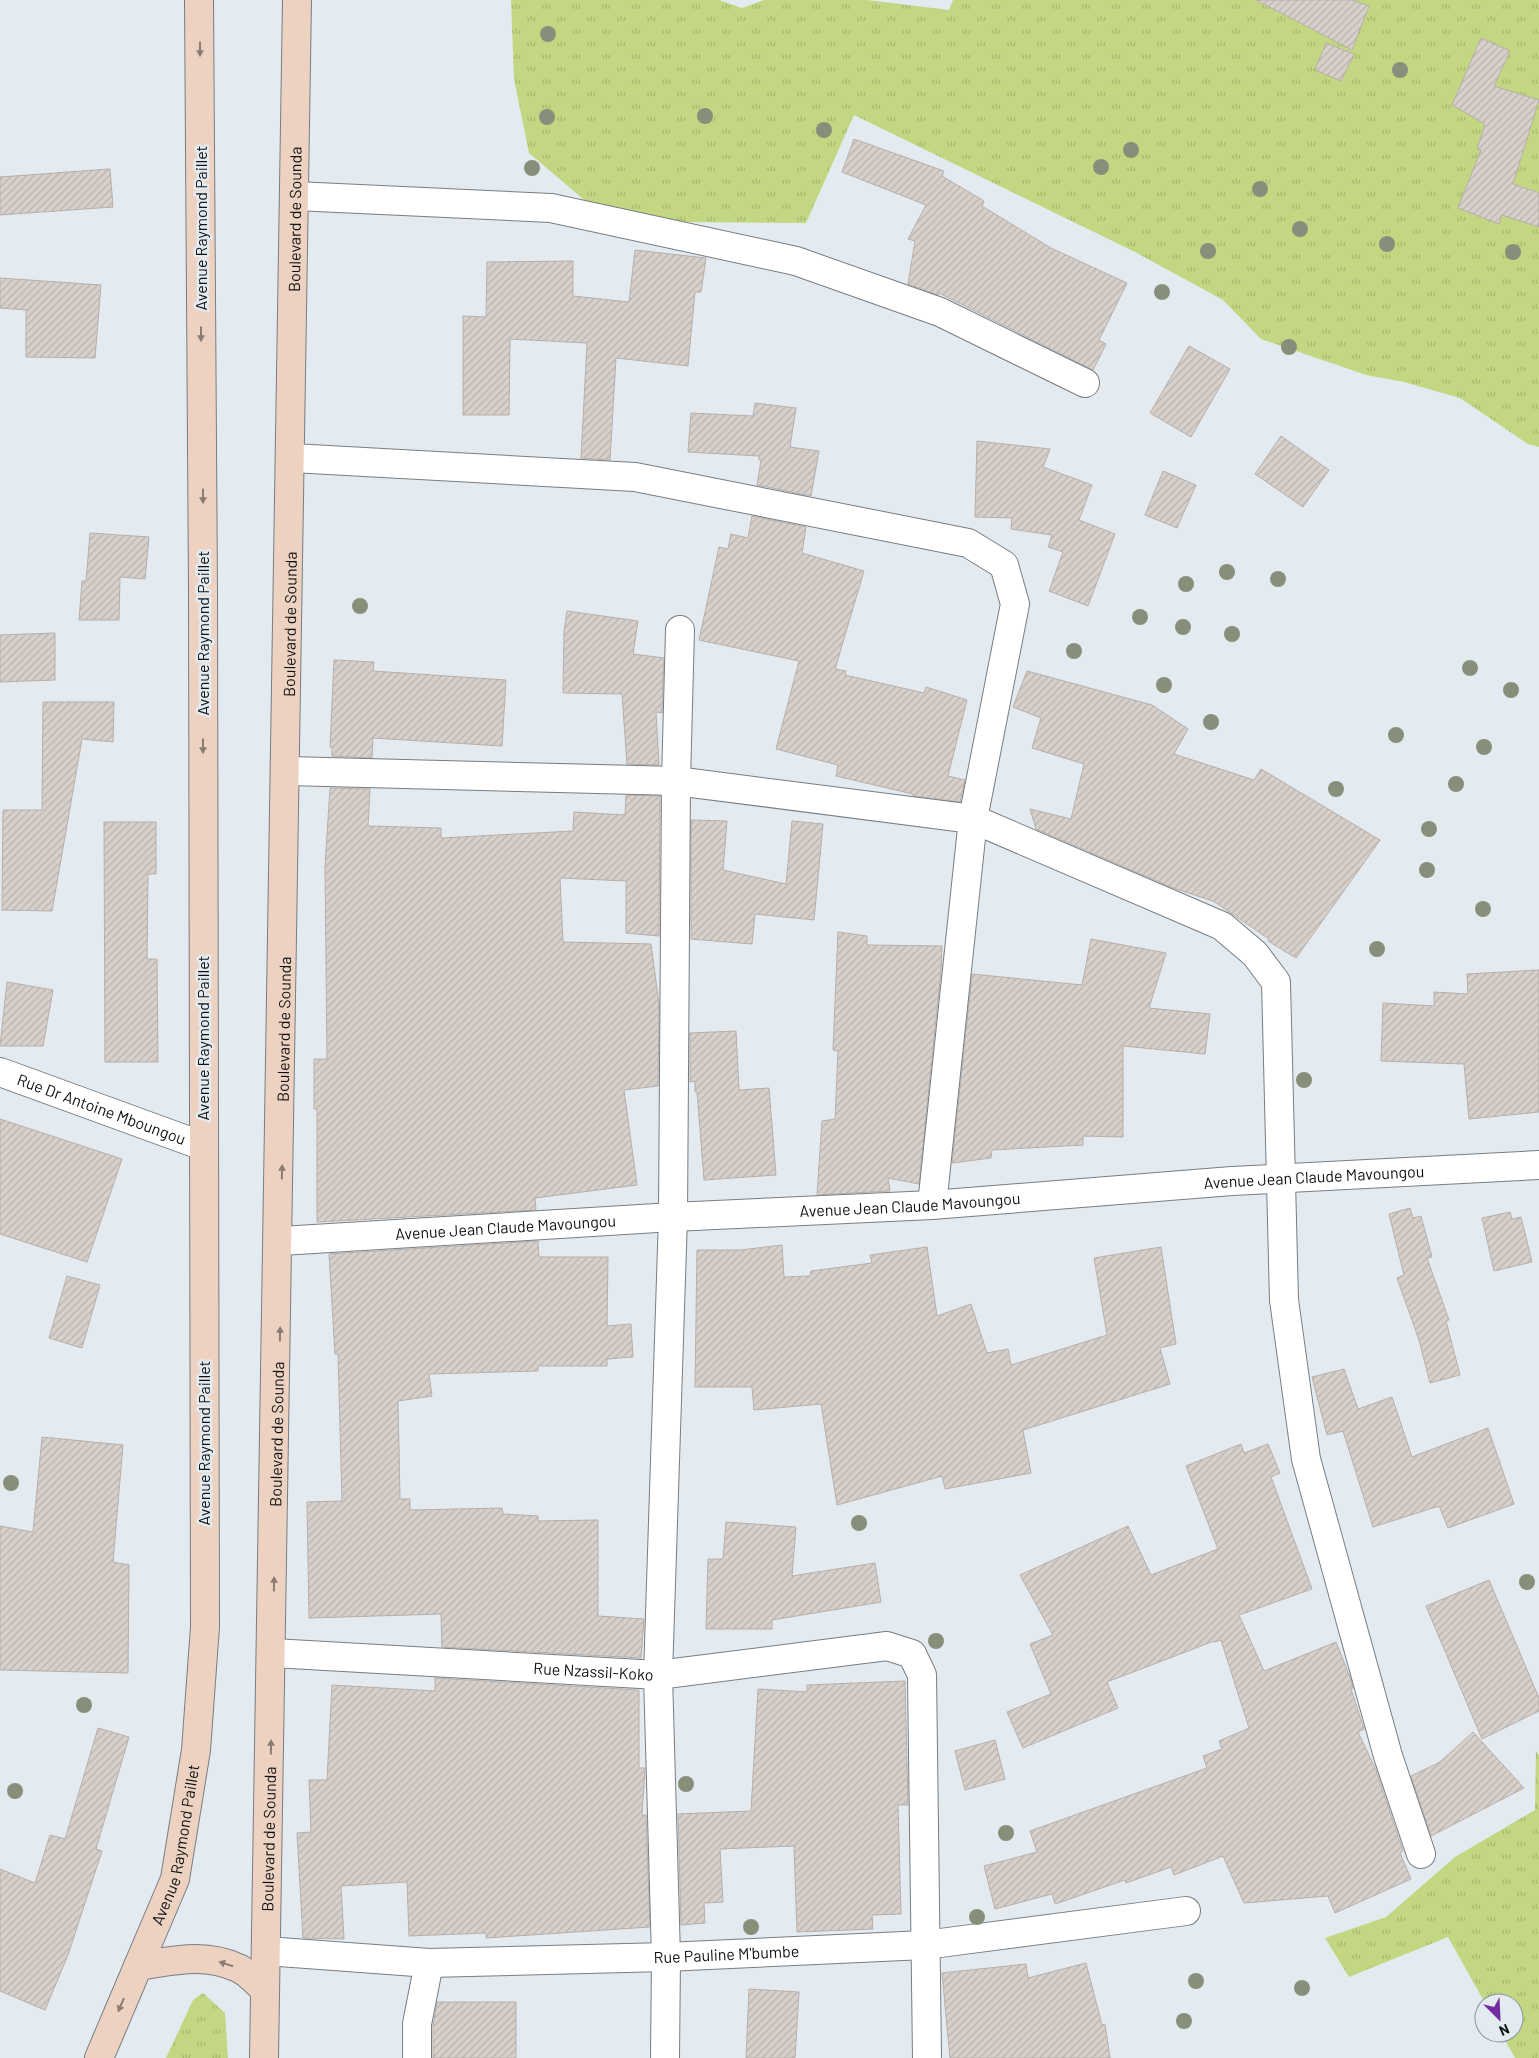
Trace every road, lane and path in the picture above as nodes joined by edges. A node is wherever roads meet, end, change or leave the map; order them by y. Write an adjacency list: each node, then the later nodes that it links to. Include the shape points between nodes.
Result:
1 (200, 0): 11 (main road, Avenue Raymond Paillet, one-way to 11)
2 (297, 0): 3 (main road, Boulevard de Sounda)
3 (295, 196): 4 (street, via 551,208 796,261 940,312); 5 (main road, Boulevard de Sounda)
4 (1084, 383)
5 (292, 458): 7 (main road, Boulevard de Sounda); 9 (street, via 635,477 968,543 1004,565 1015,604)
6 (680, 630): 8 (street)
7 (288, 771): 8 (street); 16 (main road, Boulevard de Sounda, one-way to 7)
8 (676, 781): 9 (street); 15 (street)
9 (973, 819): 13 (street, via 1222,926 1254,954 1276,982); 14 (street)
10 (0, 1072): 11 (street, Rue Dr Antoine Mboungou)
11 (203, 1146): 25 (main road, Avenue Raymond Paillet, via 205,1627 196,1750 175,1879)
12 (1539, 1165): 13 (street, Avenue Jean Claude Mavoungou)
13 (1281, 1179): 14 (street, Avenue Jean Claude Mavoungou); 19 (street, via 1284,1300 1306,1459 1388,1756)
14 (932, 1205): 15 (street, Avenue Jean Claude Mavoungou)
15 (673, 1217): 16 (street, Avenue Jean Claude Mavoungou); 18 (street)
16 (282, 1241): 17 (main road, Boulevard de Sounda, one-way to 16)
17 (273, 1653): 18 (street, Rue Nzassil-Koko); 22 (main road, Boulevard de Sounda, one-way to 17)
18 (658, 1675): 21 (street, Rue Nzassil-Koko, via 888,1646 912,1654 922,1675); 23 (street)
19 (1422, 1854)
20 (1186, 1912): 21 (street, Rue Pauline M'bumbe)
21 (924, 1945): 23 (street, Rue Pauline M'bumbe); 31 (street)
22 (266, 1951): 24 (street, Rue Pauline M'bumbe); 26 (main road, Boulevard de Sounda)
23 (666, 1957): 24 (street, Rue Pauline M'bumbe); 30 (street)
24 (429, 1963): 29 (street, via 417,2024)
25 (138, 1966): 26 (main road, one-way to 25, via 239,1968 215,1960 189,1957); 27 (main road, Avenue Raymond Paillet, one-way to 27)
26 (265, 1990): 28 (main road, Boulevard de Sounda)
27 (98, 2058)
28 (264, 2058)
29 (417, 2058)
30 (665, 2058)
31 (927, 2058)

